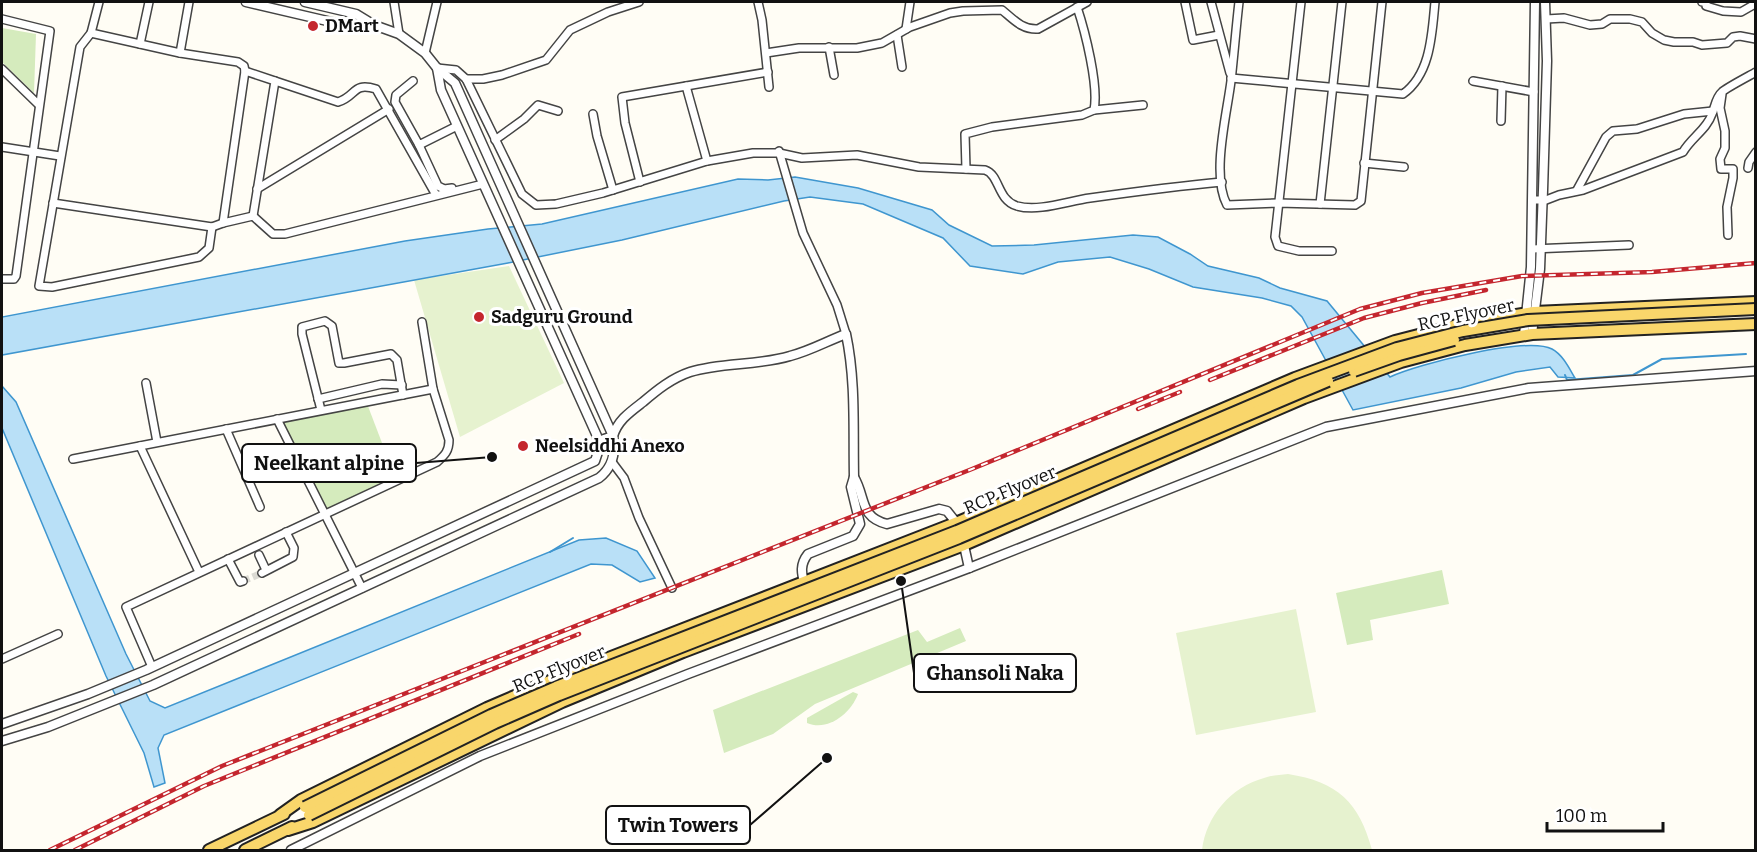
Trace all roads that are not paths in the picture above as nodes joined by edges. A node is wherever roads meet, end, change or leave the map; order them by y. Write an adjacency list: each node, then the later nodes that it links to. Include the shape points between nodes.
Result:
1 (99, 2): 28 (street)
2 (149, 2): 33 (street)
3 (189, 2): 35 (street)
4 (246, 2): 26 (street, via 353,27)
5 (305, 2): 26 (street, via 356,14)
6 (394, 2): 29 (street)
7 (437, 2): 36 (street)
8 (639, 2): 48 (street, via 574,28 546,60 502,75)
9 (758, 2): 37 (street)
10 (910, 2): 27 (street)
11 (1087, 2): 23 (street)
12 (1185, 2): 31 (street, via 1193,40)
13 (1211, 2): 31 (street)
14 (1239, 2): 47 (street)
15 (1300, 2): 52 (street)
16 (1342, 2): 56 (street)
17 (1382, 2): 59 (street)
18 (1435, 2): 59 (street, via 1431,44 1416,81 1402,94)
19 (1535, 2): 45 (street)
20 (1545, 2): 25 (street)
21 (1702, 2): 22 (street, via 1740,12)
22 (1755, 2)
23 (1077, 7): 27 (street, via 1038,29 1020,26 1002,10 950,13); 63 (street, via 1086,34)
24 (2, 19): 60 (street, via 50,31)
25 (1546, 19): 32 (street, via 1564,18 1590,25 1629,19 1642,22 1664,40 1702,45 1727,43 1740,36); 46 (street)
26 (374, 25): 29 (street)
27 (906, 29): 30 (street)
28 (90, 33): 33 (street); 75 (street, via 80,47)
29 (399, 34): 36 (street)
30 (897, 35): 34 (street, via 857,48); 39 (street)
31 (1219, 35): 47 (street)
32 (1755, 39)
33 (140, 45): 35 (street)
34 (829, 47): 37 (street); 44 (street)
35 (180, 53): 41 (street, via 238,62)
36 (425, 53): 38 (street)
37 (766, 53): 42 (street)
38 (437, 68): 48 (street, via 456,70); 68 (street, via 441,90); 89 (street, via 455,83)
39 (902, 68)
40 (2, 69): 60 (street)
41 (245, 71): 49 (street); 97 (street)
42 (768, 72): 53 (street); 55 (street)
43 (1755, 72): 58 (street)
44 (834, 75)
45 (1534, 77): 46 (street); 57 (street)
46 (1546, 77): 92 (street)
47 (1231, 78): 52 (street); 82 (street, via 1220,156)
48 (466, 79): 69 (street)
49 (275, 81): 62 (street, via 338,102 351,96 355,88 376,88); 85 (street)
50 (413, 81): 70 (street, via 396,95 395,102)
51 (1473, 81): 54 (street)
52 (1291, 84): 56 (street); 94 (street)
53 (687, 86): 76 (street); 81 (street, via 622,97)
54 (1502, 86): 57 (street); 67 (street)
55 (769, 87)
56 (1332, 89): 59 (street); 95 (street)
57 (1534, 92): 91 (street)
58 (1722, 92): 65 (street); 99 (street, via 1725,148 1721,169 1733,169 1727,207)
59 (1372, 93): 77 (street)
60 (39, 105): 73 (street)
61 (1143, 105): 63 (street)
62 (388, 109): 85 (street); 88 (street)
63 (1094, 110): 80 (street, via 965,134)
64 (558, 111): 69 (street, via 538,105)
65 (1713, 111): 87 (street, via 1683,152); 87 (street, via 1613,131)
66 (593, 114): 86 (street)
67 (1501, 121)
68 (457, 126): 70 (street); 83 (street)
69 (495, 140): 86 (street, via 522,194 536,205)
70 (419, 146): 84 (street, via 438,186)
71 (2, 147): 73 (street)
72 (779, 151): 76 (street); 80 (street, via 802,158 857,154 919,167); 110 (street, via 803,233 837,305)
73 (33, 152): 75 (street); 103 (street, via 16,276)
74 (1755, 152): 79 (street)
75 (60, 156): 93 (street)
76 (707, 161): 81 (street)
77 (1364, 163): 78 (street); 95 (street, via 1358,204)
78 (1404, 167)
79 (1748, 168)
80 (966, 169): 82 (street, via 989,172 1004,198 1016,206 1035,207)
81 (640, 182): 86 (street)
82 (1222, 182): 94 (street, via 1227,205)
83 (483, 184): 88 (street); 90 (street)
84 (460, 186)
85 (257, 189): 96 (street)
86 (613, 190)
87 (1577, 190): 92 (street)
88 (436, 195): 96 (street, via 285,234 273,234)
89 (505, 195): 90 (street); 121 (street)
90 (490, 200): 122 (street)
91 (1533, 200): 92 (street); 101 (street)
92 (1543, 200): 101 (street)
93 (53, 202): 98 (street); 98 (street, via 39,286 52,287 199,257 208,248)
94 (1278, 203): 95 (street); 102 (street, via 1278,246 1299,251)
95 (1320, 204)
96 (253, 216): 97 (street)
97 (223, 222): 98 (street)
98 (212, 227)
99 (1728, 235)
100 (1629, 245): 101 (street)
101 (1536, 249): 106 (street)
102 (1332, 251)
103 (2, 279)
104 (1755, 302): 106 (main road)
105 (1755, 309): 148 (main road, RCP Flyover, bridge, via 1528,320 1463,331 1386,351 957,531 555,687 491,715)
106 (1529, 312): 111 (street); 130 (main road, via 1429,331 1363,351)
107 (1755, 316): 148 (main road, RCP Flyover, bridge, via 1527,327 1454,340 1368,365 959,538 559,695)
108 (422, 322): 115 (street)
109 (1755, 324): 111 (main road)
110 (846, 334): 121 (street, via 791,356 705,368 670,381 619,421); 127 (street, via 853,379)
111 (1528, 334): 132 (main road, via 1455,347 1357,377)
112 (1755, 371): 135 (street, via 1529,388 1326,428)
113 (146, 383): 123 (street)
114 (402, 385): 116 (street); 117 (street, via 382,384); 117 (street, via 397,360 391,354 339,363 332,326 325,321 302,327)
115 (433, 389): 116 (street); 129 (street, via 449,440 446,454 437,462)
116 (404, 395): 118 (street)
117 (318, 399): 118 (street)
118 (321, 410): 119 (street)
119 (278, 419): 120 (street); 129 (street)
120 (226, 429): 123 (street); 128 (street)
121 (613, 436): 122 (street); 126 (street)
122 (598, 441): 137 (street, via 597,457 591,464)
123 (157, 442): 124 (street)
124 (140, 446): 125 (street); 136 (street)
125 (73, 459)
126 (612, 462): 140 (street, via 599,478); 141 (street, via 624,478)
127 (854, 477): 130 (street, via 867,512 879,522 887,524 939,509 948,511); 139 (street, via 851,487 859,529 853,536 808,554 803,560)
128 (260, 507)
129 (325, 514): 131 (street); 137 (street)
130 (958, 522): 132 (street); 139 (main road)
131 (286, 532): 133 (street, via 294,548 292,557 264,572); 134 (street)
132 (964, 545): 135 (street); 142 (main road)
133 (259, 555)
134 (228, 559): 136 (street); 138 (street, via 240,582)
135 (969, 568): 153 (street, via 480,756)
136 (200, 572): 145 (street, via 126,607)
137 (354, 573): 140 (street); 145 (street)
138 (243, 581)
139 (804, 582): 142 (street); 149 (main road, via 487,708 301,800)
140 (362, 588): 147 (street, via 153,685)
141 (672, 588)
142 (812, 603): 150 (main road, via 562,702 313,822)
143 (58, 634): 144 (street)
144 (2, 658)
145 (149, 669): 146 (street)
146 (2, 724)
147 (2, 741)
148 (307, 811): 149 (main road); 150 (main road)
149 (280, 815): 151 (main road)
150 (288, 830): 152 (main road)
151 (209, 850)
152 (246, 850)
153 (291, 850)

